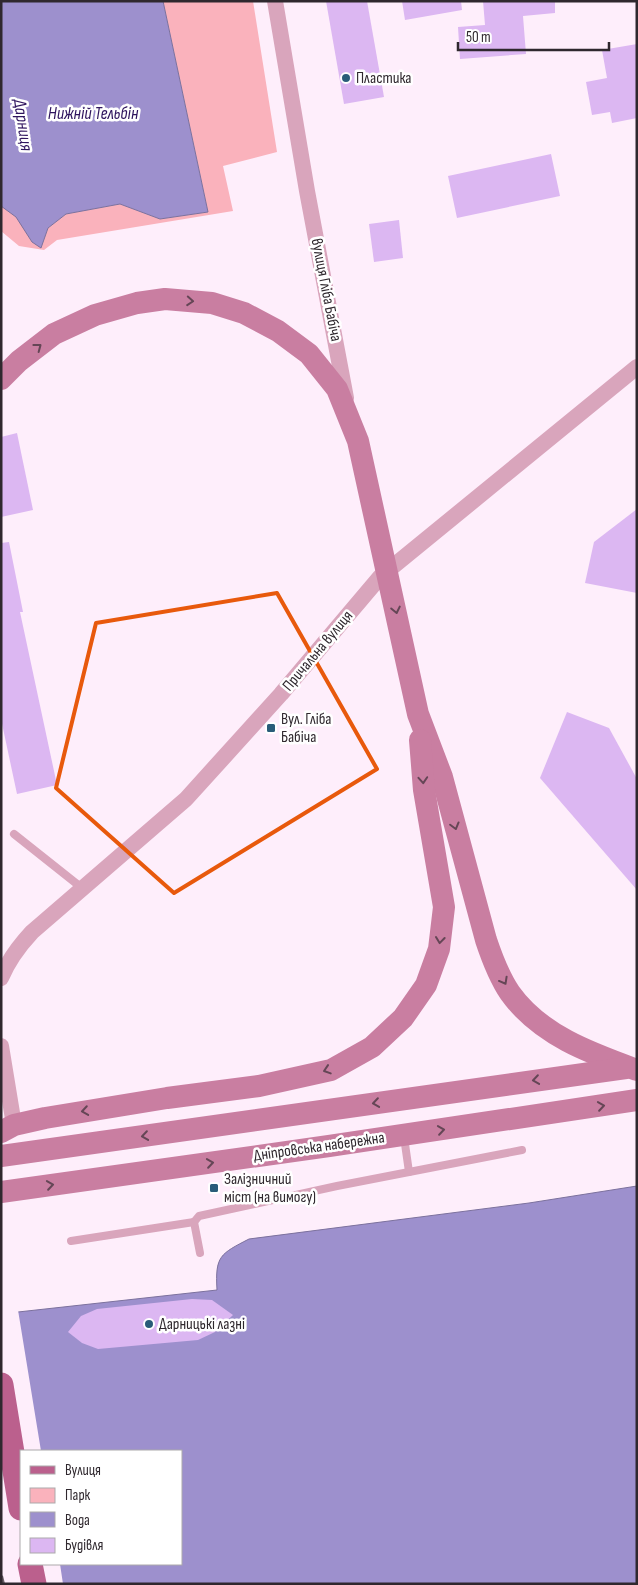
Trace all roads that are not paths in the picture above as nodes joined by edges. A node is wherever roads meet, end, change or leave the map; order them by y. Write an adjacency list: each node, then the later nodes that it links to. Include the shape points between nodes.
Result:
1 (275, 1): 4 (street, вулиця Гліба Бабіча)
2 (637, 367): 4 (street, Причальна вулиця)
3 (1, 379): 5 (main road, one-way to 5, via 54,334 95,314 165,299 212,303 244,313 278,331 309,354 337,389 358,441)
4 (380, 578): 7 (street, Причальна вулиця, via 186,798)
5 (418, 714): 10 (main road, one-way to 10, via 442,777 486,940 495,966 510,993 535,1020 566,1041 599,1057); 12 (main road, one-way to 12, via 424,790 444,907 439,949 426,985 403,1018 372,1047 331,1070 258,1086 45,1118)
6 (14, 834): 7 (lane)
7 (82, 888): 8 (street, Причальна вулиця, via 21,944)
8 (1, 978)
9 (1, 1046): 12 (street)
10 (637, 1068): 15 (main road, one-way to 15)
11 (637, 1100): 13 (main road, Дніпровська набережна, one-way to 11)
12 (7, 1129)
13 (404, 1135): 16 (lane); 17 (main road, Дніпровська набережна, one-way to 13)
14 (522, 1150): 16 (lane)
15 (1, 1156)
16 (409, 1172): 18 (lane, via 199,1216)
17 (1, 1192)
18 (194, 1222): 19 (lane); 20 (lane)
19 (71, 1240)
20 (200, 1253)
21 (1, 1385): 22 (main road)
22 (20, 1502)
23 (30, 1565): 24 (main road)
24 (34, 1584)

